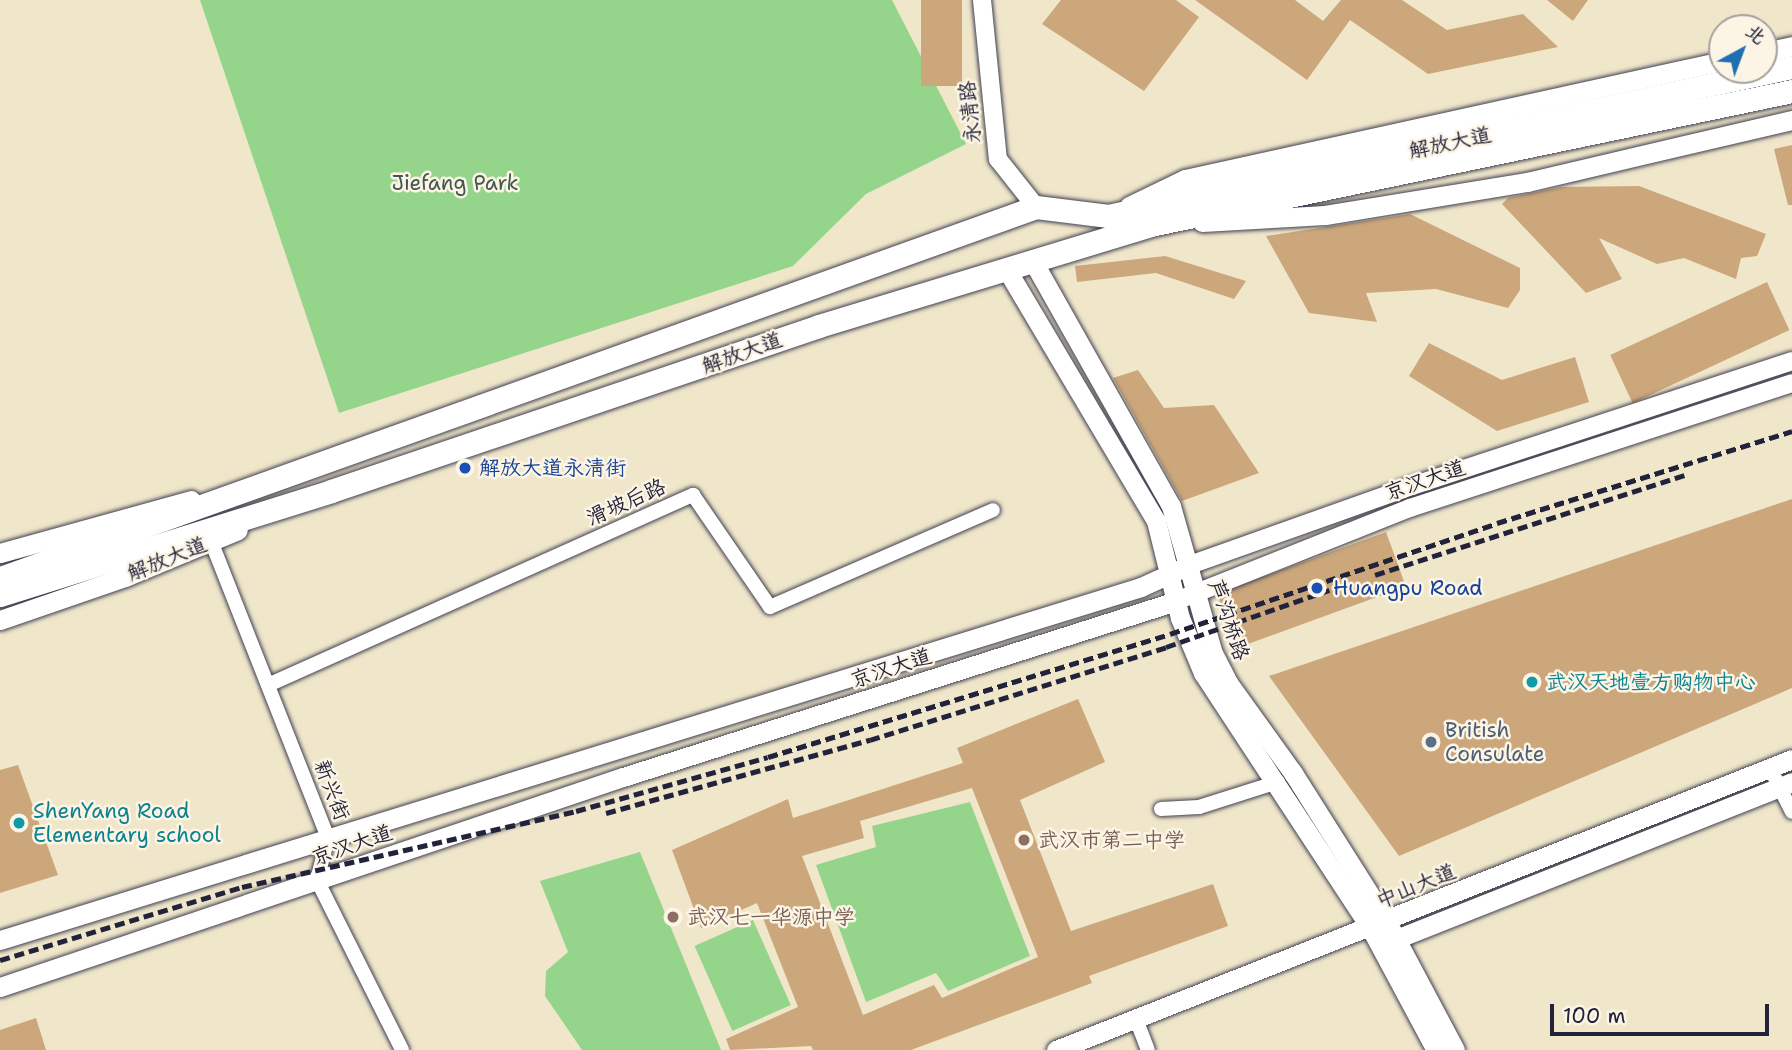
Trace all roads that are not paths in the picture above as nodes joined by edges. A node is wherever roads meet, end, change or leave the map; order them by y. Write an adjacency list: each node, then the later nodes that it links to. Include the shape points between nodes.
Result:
1 (982, 0): 7 (street, 永清路, via 998,159)
2 (1708, 64): 8 (main road, 解放大道, via 1185,179)
3 (1792, 67): 6 (main road, 解放大道)
4 (1792, 91): 6 (main road, 解放大道)
5 (1792, 120): 9 (main road, 解放大道, via 1527,182 1325,215)
6 (1410, 162): 8 (main road, 解放大道); 9 (main road, 解放大道)
7 (1036, 207): 8 (main road, 解放大道); 14 (main road, 解放大道, via 447,421)
8 (1108, 216)
9 (1155, 224): 10 (main road, 解放大道)
10 (1034, 263): 11 (main road, 解放大道); 20 (main road, 芦沟桥路, via 1171,506 1181,531)
11 (1007, 270): 15 (main road, 解放大道, via 819,326); 20 (main road, 芦沟桥路, via 1150,510)
12 (1792, 361): 20 (street, 京汉大道, via 1403,489)
13 (1792, 383): 22 (street, 京汉大道, via 1410,508)
14 (319, 460): 18 (main road, 解放大道); 19 (main road, 解放大道)
15 (331, 491): 17 (main road, 解放大道); 19 (main road, 解放大道)
16 (993, 510): 26 (street, 滑坡后路, via 770,607 693,495)
17 (211, 541): 25 (main road, 解放大道, via 125,577); 26 (street, 新兴街)
18 (0, 553)
19 (89, 555): 21 (main road, 解放大道); 23 (main road, 解放大道)
20 (1179, 570): 22 (main road, 芦沟桥路); 24 (main road, 芦沟桥路); 33 (main road, 京汉大道)
21 (0, 578)
22 (1195, 593): 24 (street, 京汉大道); 35 (main road, 芦沟桥路, via 1213,653 1229,684 1293,774)
23 (0, 595)
24 (1176, 601): 29 (main road, 芦沟桥路, via 1203,673); 34 (main road, 京汉大道)
25 (0, 620)
26 (268, 685): 33 (street, 新兴街)
27 (1792, 759): 28 (main road, 中山大道)
28 (1770, 768): 30 (street); 35 (main road, 中山大道)
29 (1278, 782): 31 (street, via 1199,807); 35 (main road, 芦沟桥路)
30 (1786, 785): 32 (street); 36 (main road, 中山大道)
31 (1161, 809)
32 (1792, 812)
33 (328, 838): 34 (street, 新兴街); 37 (main road, 京汉大道)
34 (317, 880): 38 (main road, 京汉大道); 40 (street)
35 (1378, 930): 36 (main road, 芦沟桥路); 39 (main road, 中山大道); 43 (main road, 芦沟桥路)
36 (1396, 939): 44 (main road, 芦沟桥路)
37 (0, 940)
38 (0, 987)
39 (1136, 1019): 41 (main road, 中山大道); 42 (street)
40 (402, 1050)
41 (1056, 1050)
42 (1148, 1050)
43 (1436, 1050)
44 (1455, 1050)

